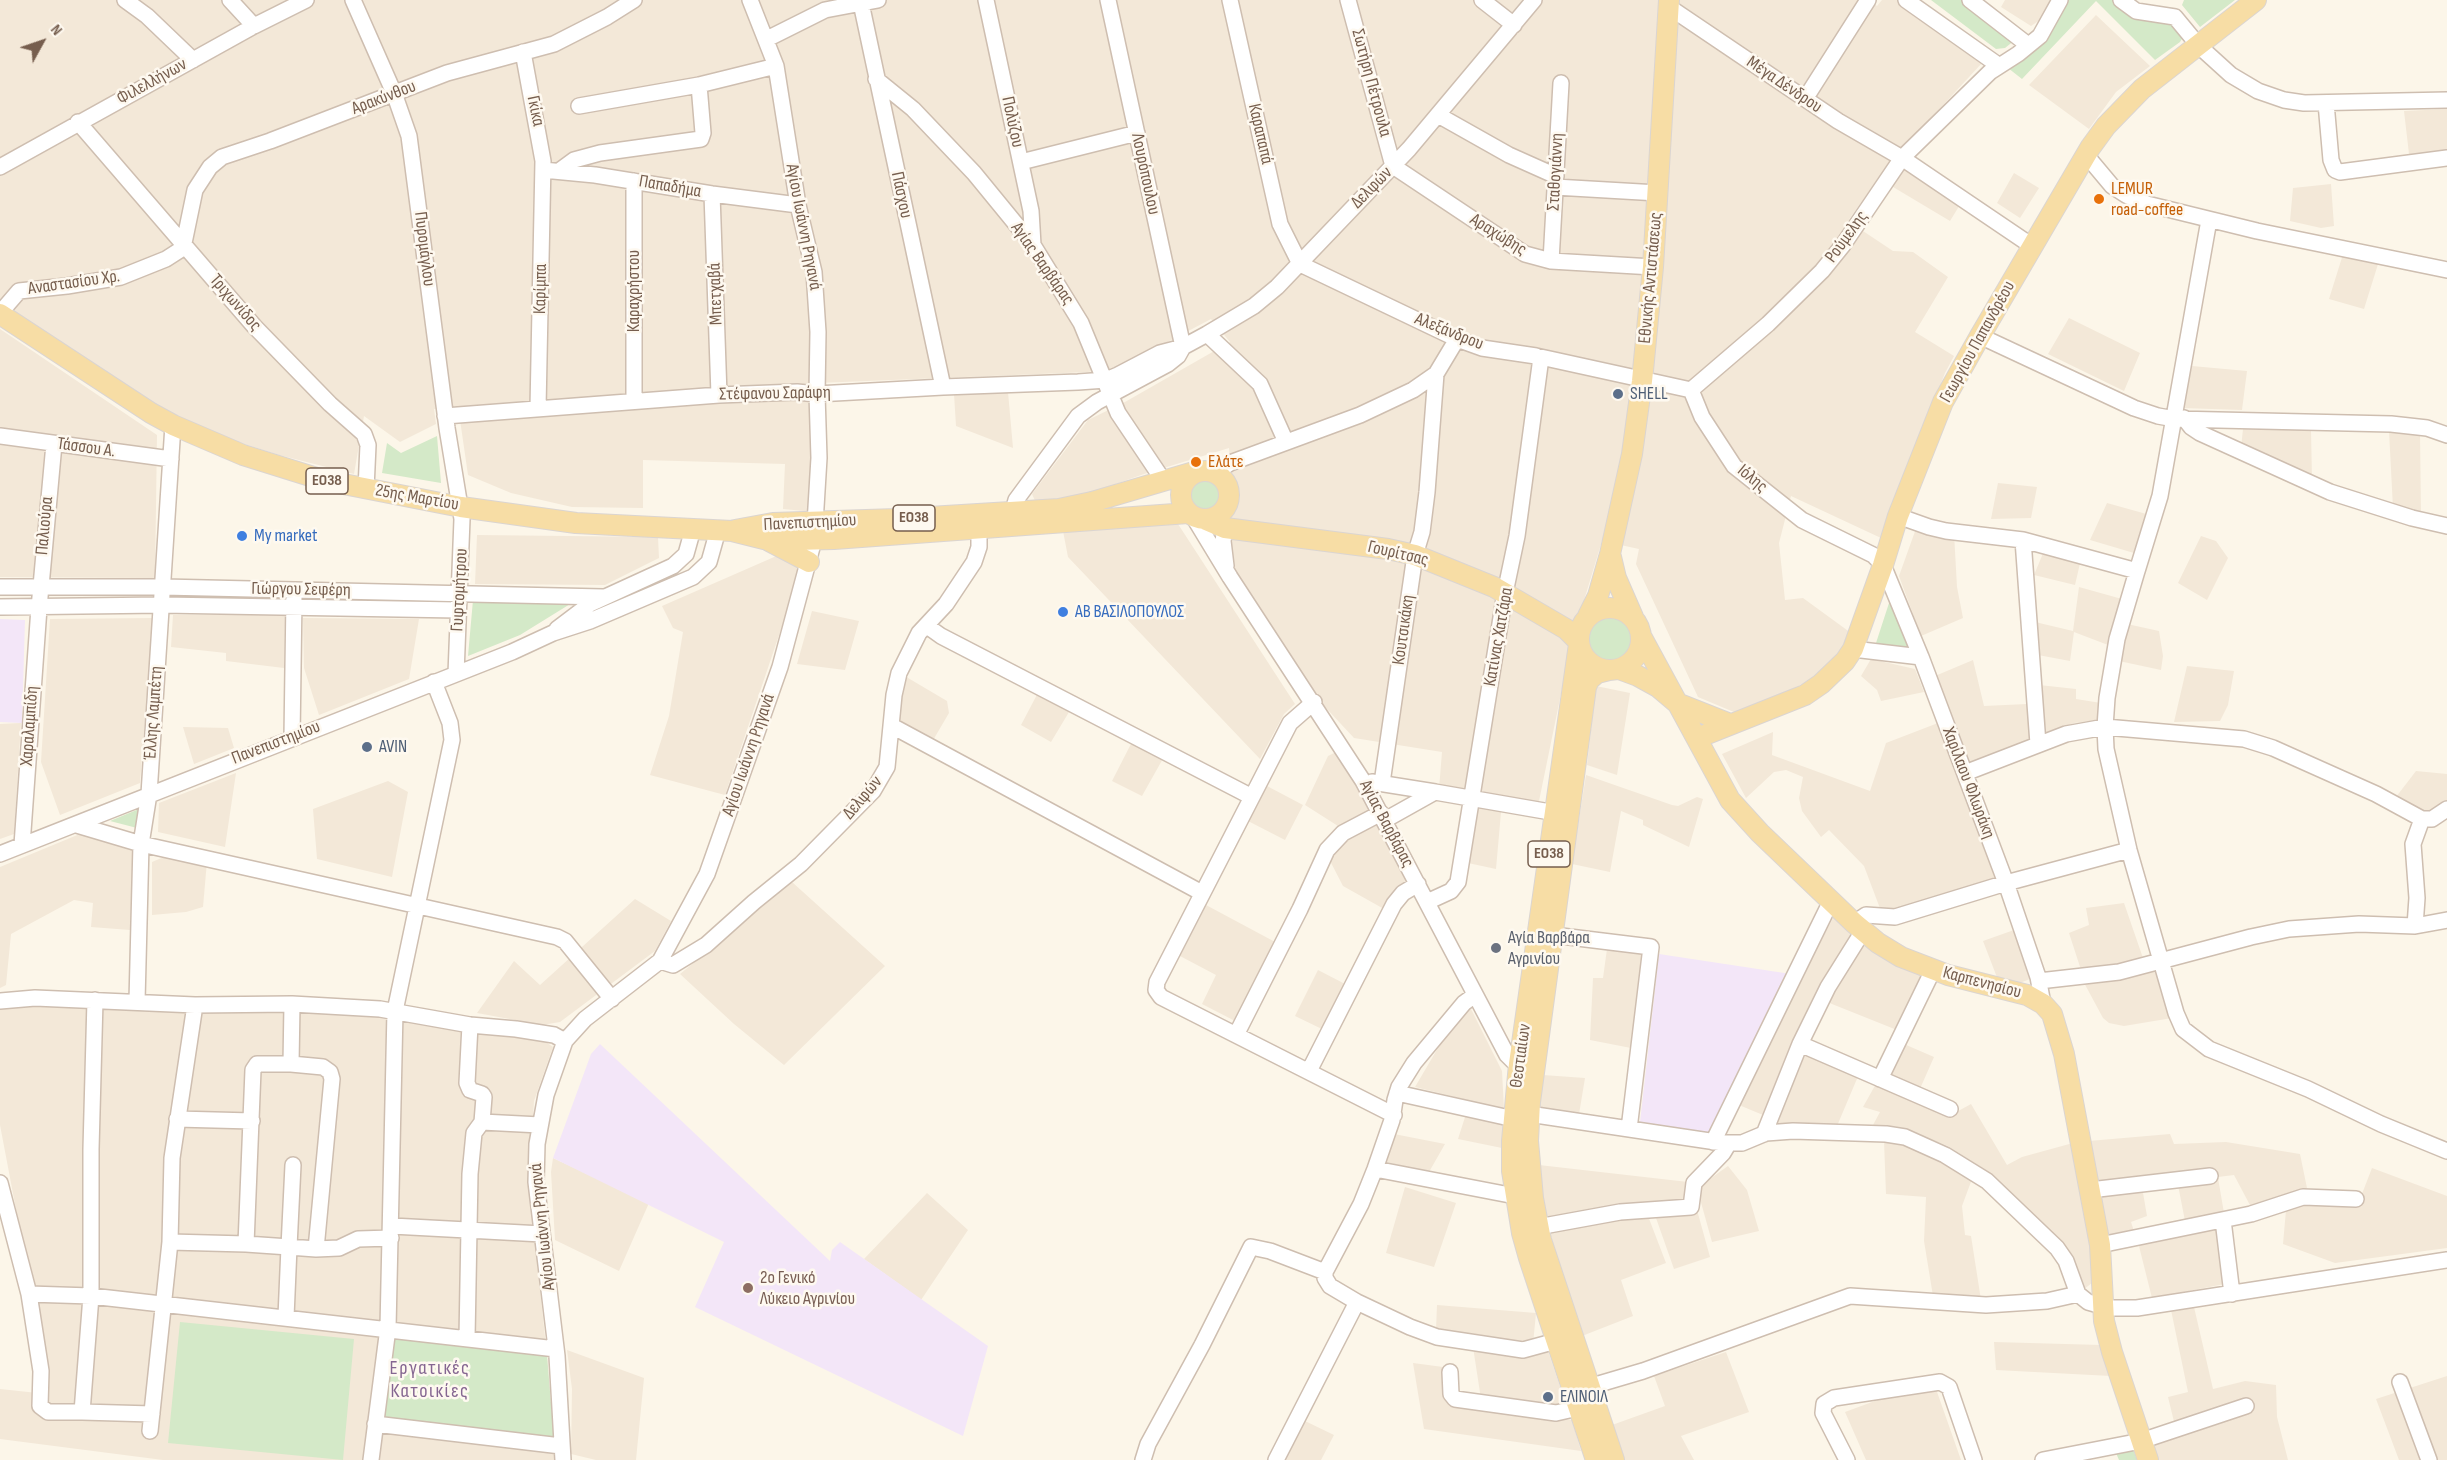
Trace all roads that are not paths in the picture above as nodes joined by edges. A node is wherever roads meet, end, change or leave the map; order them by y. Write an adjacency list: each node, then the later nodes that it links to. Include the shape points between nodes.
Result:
1 (125, 0): 29 (street)
2 (230, 0): 24 (street)
3 (306, 0): 24 (street, Φιλελλήνων)
4 (353, 0): 35 (street, Πυρομάγλου)
5 (634, 0): 28 (street, Αρακύνθου, via 569,38)
6 (750, 0): 25 (street, Αγίου Ιωάννη Ρηγανά)
7 (878, 0): 20 (street)
8 (986, 0): 47 (street, Πολύζου)
9 (1108, 0): 42 (street, Λουρόπουλου)
10 (1230, 0): 61 (street, Καραπαπά, via 1280,224)
11 (1348, 0): 48 (street, Σωτήρη Πέτρουλα)
12 (1482, 0): 23 (street)
13 (1534, 0): 23 (street, Δελφών)
14 (1868, 0): 36 (street)
15 (1906, 0): 31 (street)
16 (1970, 0): 26 (street)
17 (2060, 0): 26 (street, Ρούμελης, via 2040,36)
18 (2121, 0): 27 (street, via 2136,11 2175,17)
19 (2256, 0): 27 (main road, Γεωργίου Παπανδρέου)
20 (861, 3): 22 (street); 32 (street, Πάσχου)
21 (1669, 3): 36 (street, Μέγα Δένδρου); 53 (main road, Εθνικής Αντιστάσεως)
22 (824, 5): 25 (street)
23 (1514, 25): 40 (street, Δελφών)
24 (254, 26): 29 (street, Φιλελλήνων)
25 (767, 39): 30 (street, Αγίου Ιωάννη Ρηγανά)
26 (2028, 45): 31 (street, Ρούμελης)
27 (2199, 45): 38 (street, via 2231,75 2258,91 2284,100); 43 (main road, Γεωργίου Παπανδρέου, via 2129,102)
28 (523, 52): 35 (street, Αρακύνθου, via 447,73); 49 (street, Γκίκα)
29 (193, 60): 41 (street, Φιλελλήνων)
30 (777, 66): 34 (street); 55 (street, Αγίου Ιωάννη Ρηγανά)
31 (1994, 68): 44 (street, Ρούμελης)
32 (876, 79): 58 (street, Αγίας Βαρβάρας, via 921,117 974,173); 74 (street, Πάσχου)
33 (1561, 84): 52 (street, Σταθογιάννη)
34 (699, 85): 39 (street); 50 (street, via 701,139 600,153 574,160)
35 (394, 93): 57 (street, Αρακύνθου, via 218,159 195,190); 82 (street, Πυρομάγλου, via 409,136)
36 (1805, 99): 44 (street, Μέγα Δένδρου)
37 (2447, 100): 38 (street)
38 (2326, 102): 45 (street, via 2331,160 2340,172)
39 (579, 106)
40 (1438, 115): 48 (street, Δελφών); 52 (street)
41 (78, 122): 46 (street, Φιλελλήνων); 57 (street, Τριχωνίδος)
42 (1137, 133): 47 (street); 68 (street, Λουρόπουλου)
43 (2086, 155): 56 (street, via 2112,186 2126,195); 59 (main road, Γεωργίου Παπανδρέου)
44 (1902, 158): 59 (street, Μέγα Δένδρου); 75 (street, Ρούμελης, via 1822,271)
45 (2447, 158)
46 (2, 161)
47 (1021, 162): 58 (street, Πολύζου)
48 (1393, 166): 60 (street, Αραχώβης, via 1525,254); 61 (street, Δελφών)
49 (543, 170): 50 (street, Παπαδήμα); 80 (street, Καρίμπα)
50 (559, 171): 51 (street, Παπαδήμα)
51 (634, 181): 54 (street, Παπαδήμα); 79 (street, Καραχρήστου)
52 (1556, 181): 53 (street); 60 (street, Σταθογιάννη)
53 (1658, 193): 62 (main road, Εθνικής Αντιστάσεως)
54 (712, 194): 55 (street, Παπαδήμα); 77 (street, Μπετχαβά)
55 (798, 205): 76 (street, Αγίου Ιωάννη Ρηγανά, via 816,283)
56 (2209, 219): 63 (street); 83 (street)
57 (184, 243): 64 (street, Αναστασίου Χρ., via 166,259 121,277 19,291); 92 (street, Τριχωνίδος, via 288,363 364,434 368,445)
58 (1033, 245): 71 (street, Αγίας Βαρβάρας, via 1073,308)
59 (2031, 246): 66 (main road, Γεωργίου Παπανδρέου)
60 (1551, 261): 62 (street, Αραχώβης)
61 (1300, 264): 65 (street, Δελφών, via 1254,306); 67 (street, Αλεξάνδρου)
62 (1653, 267): 72 (main road, Εθνικής Αντιστάσεως)
63 (2447, 270)
64 (0, 313): 84 (main road, 25ης Μαρτίου / ΕΟ38)
65 (1207, 334): 68 (street, Δελφών); 87 (street, via 1260,384)
66 (1980, 336): 83 (street, via 2134,408); 97 (main road, Γεωργίου Παπανδρέου, via 1943,402)
67 (1456, 339): 69 (street, Αλεξάνδρου, via 1486,349); 70 (street, Κουτσικάκη)
68 (1183, 347): 71 (street, Δελφών, via 1160,353); 78 (street, Δελφών, via 1168,364)
69 (1536, 356): 72 (street, Αλεξάνδρου); 117 (street, Κατίνας Χατζάρα, via 1540,365 1517,536)
70 (1436, 374): 87 (street, via 1413,390 1360,415); 108 (street, Κουτσικάκη, via 1427,492)
71 (1106, 380): 73 (street, Στέφανου Σαράφη); 78 (street, Αγίας Βαρβάρας)
72 (1642, 381): 75 (street); 107 (main road, Εθνικής Αντιστάσεως, via 1632,454)
73 (1078, 382): 74 (street, Στέφανου Σαράφη); 81 (street, via 1092,387 1094,402)
74 (943, 387): 76 (street, Στέφανου Σαράφη)
75 (1691, 390): 110 (street, Ιόλης, via 1702,417 1734,466 1802,520 1873,555)
76 (817, 394): 77 (street, Στέφανου Σαράφη); 104 (street, Αγίου Ιωάννη Ρηγανά, via 819,458)
77 (719, 395): 79 (street, Στέφανου Σαράφη)
78 (1111, 395): 81 (street, Δελφών); 91 (street, Αγίας Βαρβάρας, via 1118,413)
79 (634, 400): 80 (street, Στέφανου Σαράφη)
80 (538, 408): 82 (street, Στέφανου Σαράφη)
81 (1088, 408): 98 (street, Δελφών, via 1023,491)
82 (446, 416): 94 (street, Πυρομάγλου)
83 (2180, 418): 85 (street, via 2391,424 2427,428); 100 (street, via 2200,433 2330,492); 111 (street)
84 (173, 425): 89 (street, Έλλης Λαμπέτη); 92 (main road, 25ης Μαρτίου / ΕΟ38, via 284,469)
85 (2447, 435)
86 (0, 436): 88 (street, Τάσσου Α.)
87 (1286, 442): 90 (street)
88 (54, 444): 89 (street, Τάσσου Α.); 115 (street, Παλιούρα)
89 (171, 459): 114 (street, Έλλης Λαμπέτη)
90 (1206, 472): 91 (main road, Πανεπιστημίου / ΕΟ38); 93 (main road, via 1227,484); 96 (main road, via 1184,482 1180,490 1180,498)
91 (1163, 480): 95 (main road); 98 (main road, Πανεπιστημίου / ΕΟ38, via 1077,506)
92 (366, 489): 94 (main road, 25ης Μαρτίου / ΕΟ38)
93 (1228, 500): 96 (main road, via 1220,514); 101 (main road)
94 (461, 507): 102 (main road, 25ης Μαρτίου / ΕΟ38, via 576,523); 118 (street, Γυφτομήτρου)
95 (1164, 514): 96 (main road, Πανεπιστημίου / ΕΟ38); 98 (main road, Πανεπιστημίου / ΕΟ38)
96 (1195, 516): 101 (main road, Γουρίτσας / ΕΟ38); 112 (street, Αγίας Βαρβάρας)
97 (1898, 516): 106 (street, via 1946,531); 110 (main road, Γεωργίου Παπανδρέου)
98 (1013, 518): 99 (main road, Πανεπιστημίου / ΕΟ38)
99 (978, 521): 104 (main road, Πανεπιστημίου / ΕΟ38); 126 (street, Δελφών, via 979,547 974,562)
100 (2447, 526)
101 (1225, 528): 108 (main road, Γουρίτσας / ΕΟ38); 112 (street, Αγίας Βαρβάρας, via 1224,559)
102 (693, 529): 103 (main road, 25ης Μαρτίου / ΕΟ38); 119 (street, Πανεπιστημίου, via 690,547 673,566)
103 (725, 530): 104 (main road, Πανεπιστημίου / ΕΟ38, via 762,524); 105 (main road, Πανεπιστημίου / ΕΟ38); 128 (street, Πανεπιστημίου, via 705,569 693,577)
104 (814, 531): 105 (main road, Πανεπιστημίου / ΕΟ38); 109 (street, Αγίου Ιωάννη Ρηγανά)
105 (764, 539): 109 (main road)
106 (2023, 540): 111 (street); 143 (street)
107 (1610, 554): 125 (main road, Εθνικής Αντιστάσεως); 127 (main road, Εθνικής Αντιστάσεως, via 1598,596)
108 (1415, 555): 117 (main road, Γουρίτσας / ΕΟ38); 146 (street, Κουτσικάκη)
109 (809, 562): 171 (street, Αγίου Ιωάννη Ρηγανά, via 783,657 714,855)
110 (1883, 566): 130 (main road, Γεωργίου Παπανδρέου); 131 (street, Χαρίλαου Φλωράκη)
111 (2137, 571): 140 (street, via 2117,639)
112 (1230, 578): 135 (street, Αγίας Βαρβάρας)
113 (0, 587): 115 (street, Γιώργου Σεφέρη)
114 (163, 587): 115 (street, Γιώργου Σεφέρη); 116 (street, Γιώργου Σεφέρη); 120 (street, Έλλης Λαμπέτη)
115 (40, 588): 123 (street, Παλιούρα)
116 (294, 590): 118 (street, Γιώργου Σεφέρη); 122 (street)
117 (1505, 593): 127 (main road, Γουρίτσας / ΕΟ38, via 1557,624); 150 (street, Κατίνας Χατζάρα)
118 (459, 594): 119 (street, Γιώργου Σεφέρη); 124 (street, Γυφτομήτρου)
119 (603, 597): 128 (street, Πανεπιστημίου)
120 (162, 605): 122 (street, Γιώργου Σεφέρη); 123 (street, Γιώργου Σεφέρη); 148 (street, Έλλης Λαμπέτη)
121 (0, 607): 123 (street, Γιώργου Σεφέρη)
122 (293, 607): 124 (street, Γιώργου Σεφέρη); 141 (street)
123 (39, 608): 157 (street, Χαραλαμπίδη)
124 (458, 610): 133 (street, Γυφτομήτρου)
125 (1633, 617): 127 (main road, via 1605,607); 129 (main road)
126 (927, 626): 139 (street, Δελφών, via 899,673); 149 (street)
127 (1582, 631): 132 (main road, ΕΟ38, via 1582,654 1598,668); 152 (main road, Θεστιαίων / ΕΟ38)
128 (553, 633): 133 (street, Πανεπιστημίου)
129 (1641, 636): 132 (main road, ΕΟ38, via 1636,656); 136 (main road, Καρπενησίου)
130 (1853, 649): 131 (street); 137 (main road, Γεωργίου Παπανδρέου, via 1821,684)
131 (1921, 657): 144 (street, Χαρίλαου Φλωράκη)
132 (1614, 670): 136 (main road, Καρπενησίου, via 1648,682); 169 (main road, Θεστιαίων / ΕΟ38, via 1597,673 1586,687)
133 (456, 674): 134 (street, Πανεπιστημίου)
134 (434, 682): 141 (street, Πανεπιστημίου); 165 (street, via 450,723 452,740)
135 (1314, 702): 145 (street, Αγίας Βαρβάρας); 149 (street, via 1290,723)
136 (1677, 702): 138 (main road); 142 (main road, Καρπενησίου)
137 (1760, 714): 138 (main road); 142 (main road, via 1736,735)
138 (1730, 724): 142 (main road)
139 (892, 726): 162 (street); 171 (street, Δελφών, via 885,774 848,819 706,945 673,965)
140 (2104, 727): 143 (street, via 2076,731); 154 (street, via 2244,739 2273,748); 158 (street)
141 (292, 737): 148 (street, Πανεπιστημίου)
142 (1700, 744): 163 (main road, Καρπενησίου, via 1742,814)
143 (2038, 744): 144 (street)
144 (1965, 773): 160 (street, Χαρίλαου Φλωράκη)
145 (1364, 781): 146 (street); 153 (street, Αγίας Βαρβάρας)
146 (1382, 783): 147 (street)
147 (1435, 792): 150 (street); 153 (street)
148 (148, 794): 155 (street, Πανεπιστημίου); 156 (street, Έλλης Λαμπέτη)
149 (1252, 797): 162 (street)
150 (1472, 798): 152 (street); 164 (street, Κατίνας Χατζάρα, via 1456,888)
151 (2447, 809): 154 (street, via 2432,819)
152 (1556, 813): 188 (main road, Θεστιαίων / ΕΟ38)
153 (1383, 816): 161 (street, Αγίας Βαρβάρας); 184 (street, via 1343,833 1327,850)
154 (2422, 819): 167 (street, via 2413,844)
155 (77, 825): 156 (street); 157 (street, Πανεπιστημίου)
156 (141, 844): 165 (street); 178 (street, Έλλης Λαμπέτη)
157 (22, 845): 159 (street, Πανεπιστημίου)
158 (2129, 850): 160 (street); 170 (street)
159 (0, 854)
160 (2006, 883): 168 (street, via 1895,917 1866,915); 173 (street, Χαρίλαου Φλωράκη)
161 (1418, 884): 164 (street, Αγίας Βαρβάρας); 189 (street, via 1394,904)
162 (1202, 893): 184 (street, via 1156,990 1161,997)
163 (1831, 901): 168 (main road, Καρπενησίου); 201 (street)
164 (1427, 902): 174 (street, Αγίας Βαρβάρας)
165 (418, 905): 175 (street, via 566,941); 182 (street)
166 (2447, 920): 167 (street)
167 (2415, 926): 170 (street, via 2359,924 2289,929)
168 (1859, 927): 172 (main road, Καρπενησίου, via 1901,957); 186 (street)
169 (1553, 935): 188 (main road, Θεστιαίων / ΕΟ38); 199 (street, via 1651,947)
170 (2162, 960): 173 (street, via 2113,973); 203 (street, via 2176,1013 2183,1029 2194,1040)
171 (660, 961): 175 (street, Αγίου Ιωάννη Ρηγανά)
172 (1933, 970): 180 (main road, Καρπενησίου, via 2017,991); 190 (street)
173 (2039, 981): 180 (street, Χαρίλαου Φλωράκη)
174 (1475, 995): 188 (street, Αγίας Βαρβάρας, via 1507,1055); 191 (street, via 1414,1063)
175 (612, 999): 185 (street, Αγίου Ιωάννη Ρηγανά, via 585,1019)
176 (95, 1000): 177 (street, via 19,997); 178 (street); 226 (street)
177 (0, 1001)
178 (137, 1001): 181 (street)
179 (292, 1004): 181 (street); 182 (street); 187 (street)
180 (2043, 1004): 208 (main road, Καρπενησίου, via 2052,1014 2061,1043)
181 (195, 1005): 195 (street)
182 (395, 1011): 183 (street); 214 (street)
183 (470, 1025): 185 (street, via 526,1030); 197 (street, via 467,1083 470,1090 483,1095)
184 (1236, 1035): 189 (street)
185 (565, 1041): 198 (street, Αγίου Ιωάννη Ρηγανά, via 552,1073)
186 (1800, 1044): 190 (street); 200 (street)
187 (291, 1064): 196 (street, via 254,1067); 220 (street, via 322,1067 330,1072 332,1080)
188 (1527, 1065): 194 (main road, Θεστιαίων / ΕΟ38)
189 (1309, 1071): 193 (street)
190 (1880, 1079): 192 (street)
191 (1397, 1093): 193 (street); 194 (street)
192 (1950, 1109)
193 (1394, 1115): 205 (street)
194 (1521, 1116): 199 (street); 209 (main road, Θεστιαίων / ΕΟ38, via 1512,1171); 212 (main road, Θεστιαίων / ΕΟ38)
195 (177, 1119): 196 (street); 216 (street, via 171,1158)
196 (252, 1121): 217 (street)
197 (482, 1122): 198 (street); 213 (street, via 474,1132)
198 (540, 1125): 215 (street, Αγίου Ιωάννη Ρηγανά, via 535,1158)
199 (1629, 1129): 201 (street)
200 (1764, 1134): 202 (street, via 1745,1143); 224 (street, via 1886,1134 1905,1137 1945,1155 1987,1181 2052,1242 2066,1261)
201 (1713, 1142): 202 (street)
202 (1729, 1143): 212 (street, via 1694,1183 1691,1207 1620,1212)
203 (2447, 1151)
204 (293, 1165): 219 (street)
205 (1375, 1169): 209 (street); 222 (street, via 1357,1213)
206 (2210, 1176): 208 (street)
207 (0, 1183): 223 (street)
208 (2090, 1190): 218 (main road, Καρπενησίου)
209 (1515, 1196): 233 (main road, Θεστιαίων / ΕΟ38, via 1529,1258)
210 (2356, 1199): 211 (street, via 2302,1197)
211 (2223, 1220): 218 (street); 225 (street)
212 (1538, 1227): 237 (main road, Θεστιαίων / ΕΟ38)
213 (469, 1230): 214 (street); 215 (street); 232 (street)
214 (391, 1232): 220 (street, via 358,1239 339,1248); 231 (street)
215 (542, 1234): 234 (street, Αγίου Ιωάννη Ρηγανά)
216 (170, 1242): 217 (street); 228 (street)
217 (246, 1244): 219 (street)
218 (2100, 1245): 229 (main road, Καρπενησίου)
219 (289, 1247): 220 (street); 230 (street)
220 (316, 1249)
221 (2447, 1260): 225 (street)
222 (1325, 1272): 227 (street, via 1330,1286); 247 (street, via 1251,1247)
223 (29, 1294): 226 (street); 239 (street, via 41,1371 40,1406 48,1412)
224 (2078, 1294): 229 (street); 237 (street, via 2047,1301 1986,1305 1850,1296)
225 (2232, 1294): 229 (street, via 2126,1309)
226 (91, 1296): 228 (street); 239 (street)
227 (1357, 1302): 233 (street, via 1437,1337 1523,1350); 248 (street)
228 (162, 1304): 230 (street); 240 (street)
229 (2102, 1307): 243 (main road, Καρπενησίου)
230 (286, 1317): 231 (street)
231 (388, 1328): 232 (street); 241 (street)
232 (467, 1338): 234 (street)
233 (1556, 1341): 237 (main road, Θεστιαίων / ΕΟ38)
234 (556, 1349): 244 (street, Αγίου Ιωάννη Ρηγανά)
235 (1450, 1372): 237 (street, via 1451,1394 1455,1399 1556,1413)
236 (2400, 1382): 255 (street)
237 (1580, 1396): 249 (main road, Θεστιαίων / ΕΟ38); 250 (main road, Θεστιαίων / ΕΟ38)
238 (2246, 1406): 243 (street)
239 (82, 1412): 240 (street)
240 (152, 1414): 242 (street)
241 (375, 1424): 244 (street); 246 (street)
242 (150, 1431)
243 (2141, 1441): 245 (street); 254 (main road, Καρπενησίου)
244 (562, 1453)
245 (2110, 1454): 253 (street)
246 (371, 1460)
247 (1143, 1460)
248 (1276, 1460)
249 (1596, 1460)
250 (1614, 1460)
251 (1847, 1460): 252 (street, via 1823,1413 1824,1404 1834,1398 1940,1382 1949,1387)
252 (1974, 1460)
253 (2043, 1460)
254 (2148, 1460)
255 (2429, 1460)

